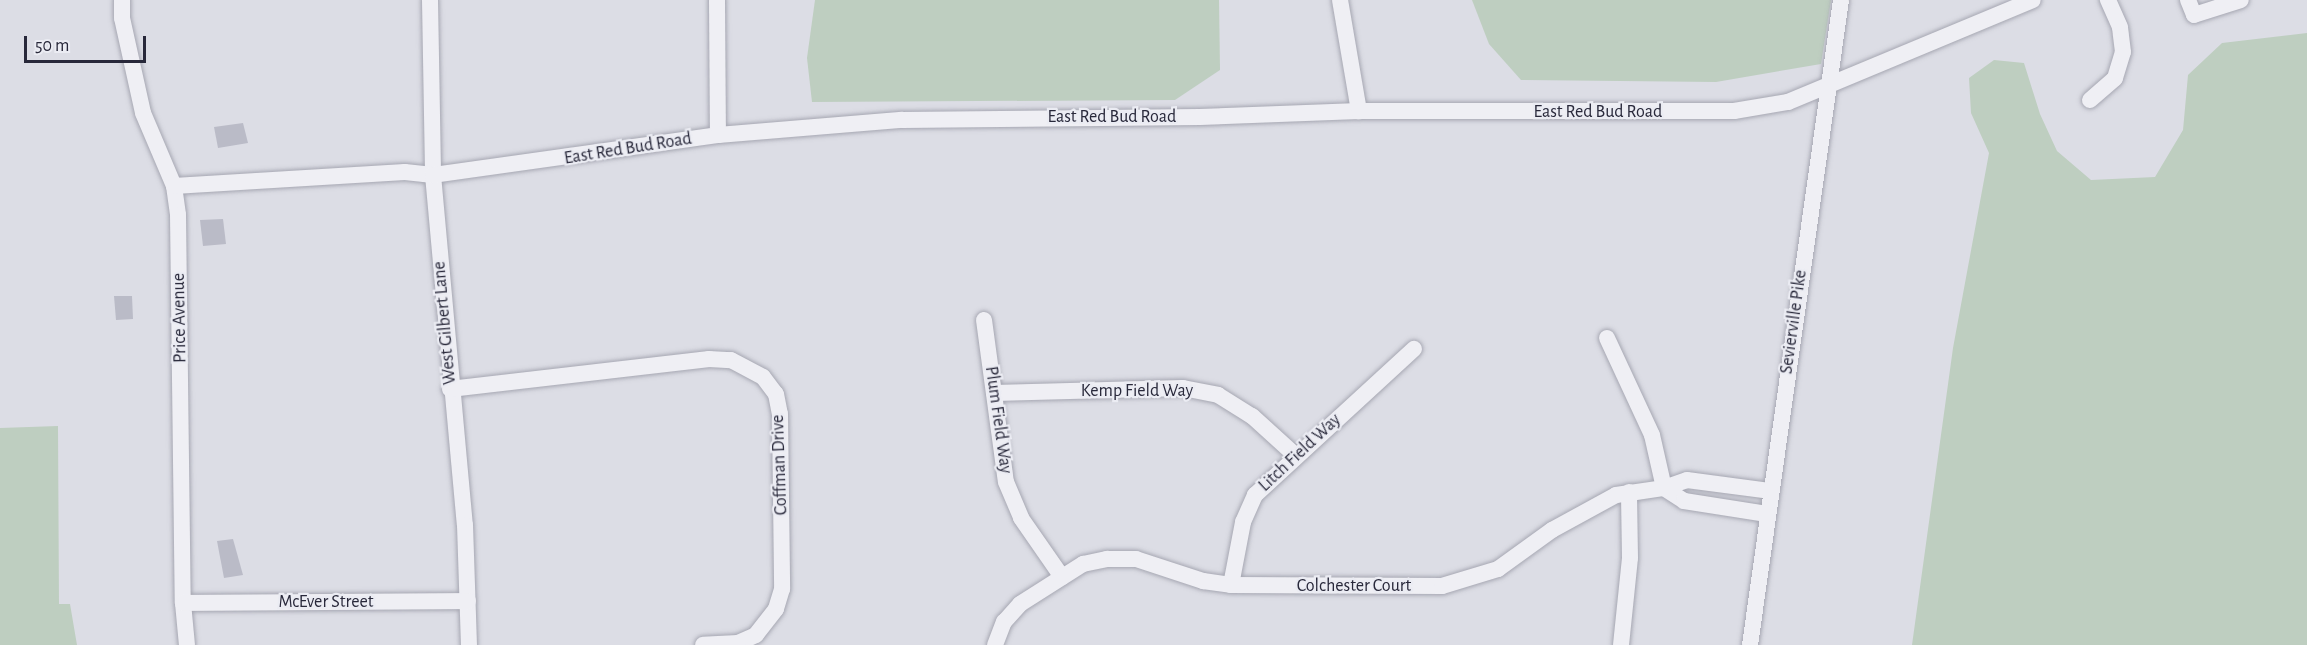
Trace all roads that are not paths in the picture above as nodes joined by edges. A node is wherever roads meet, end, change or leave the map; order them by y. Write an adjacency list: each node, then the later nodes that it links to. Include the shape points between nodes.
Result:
1 (122, 0): 15 (street, Price Avenue, via 143,113)
2 (430, 0): 14 (street, West Gilbert Lane)
3 (717, 0): 13 (street)
4 (1340, 0): 12 (street)
5 (1841, 0): 10 (street, Sevierville Pike)
6 (2033, 0): 10 (street, East Red Bud Road)
7 (2108, 0): 11 (street, via 2120,27 2123,52 2115,78)
8 (2188, 0): 9 (street, via 2194,15)
9 (2241, 0)
10 (1830, 85): 12 (street, East Red Bud Road, via 1788,102 1734,111); 23 (street, Sevierville Pike)
11 (2090, 100)
12 (1359, 111): 13 (street, East Red Bud Road, via 902,120)
13 (718, 135): 14 (street, East Red Bud Road)
14 (433, 175): 15 (street, East Red Bud Road, via 405,172); 19 (street, West Gilbert Lane)
15 (174, 186): 29 (street, Price Avenue, via 182,391)
16 (984, 320): 20 (street, Plum Field Way)
17 (1607, 338): 22 (street, via 1652,435)
18 (1414, 349): 21 (street, Litch Field Way)
19 (450, 389): 28 (street, West Gilbert Lane); 32 (street, Coffman Drive, via 708,359 731,360 763,377 776,394 780,414 782,589 776,609 756,635 738,643)
20 (994, 393): 21 (street, Kemp Field Way, via 1183,388 1218,395 1252,416); 26 (street, Plum Field Way, via 1006,482 1020,518)
21 (1295, 455): 27 (street, Litch Field Way, via 1255,495 1243,522)
22 (1664, 488): 23 (street, Colchester Court, via 1688,480); 24 (street, Colchester Court); 25 (street, via 1684,501)
23 (1771, 491): 25 (street, Sevierville Pike)
24 (1629, 492): 27 (street, Colchester Court, via 1593,504 1498,569 1474,579 1432,586); 34 (street, via 1630,558)
25 (1767, 514): 35 (street, Sevierville Pike)
26 (1062, 577): 27 (street, Colchester Court, via 1083,564 1136,559 1203,581); 33 (street, Colchester Court, via 1020,604 1004,622)
27 (1231, 585)
28 (468, 601): 29 (street, McEver Street); 31 (street, West Gilbert Lane)
29 (183, 603): 30 (street, Price Avenue)
30 (187, 645)
31 (469, 645)
32 (703, 645)
33 (994, 645)
34 (1621, 645)
35 (1750, 645)

